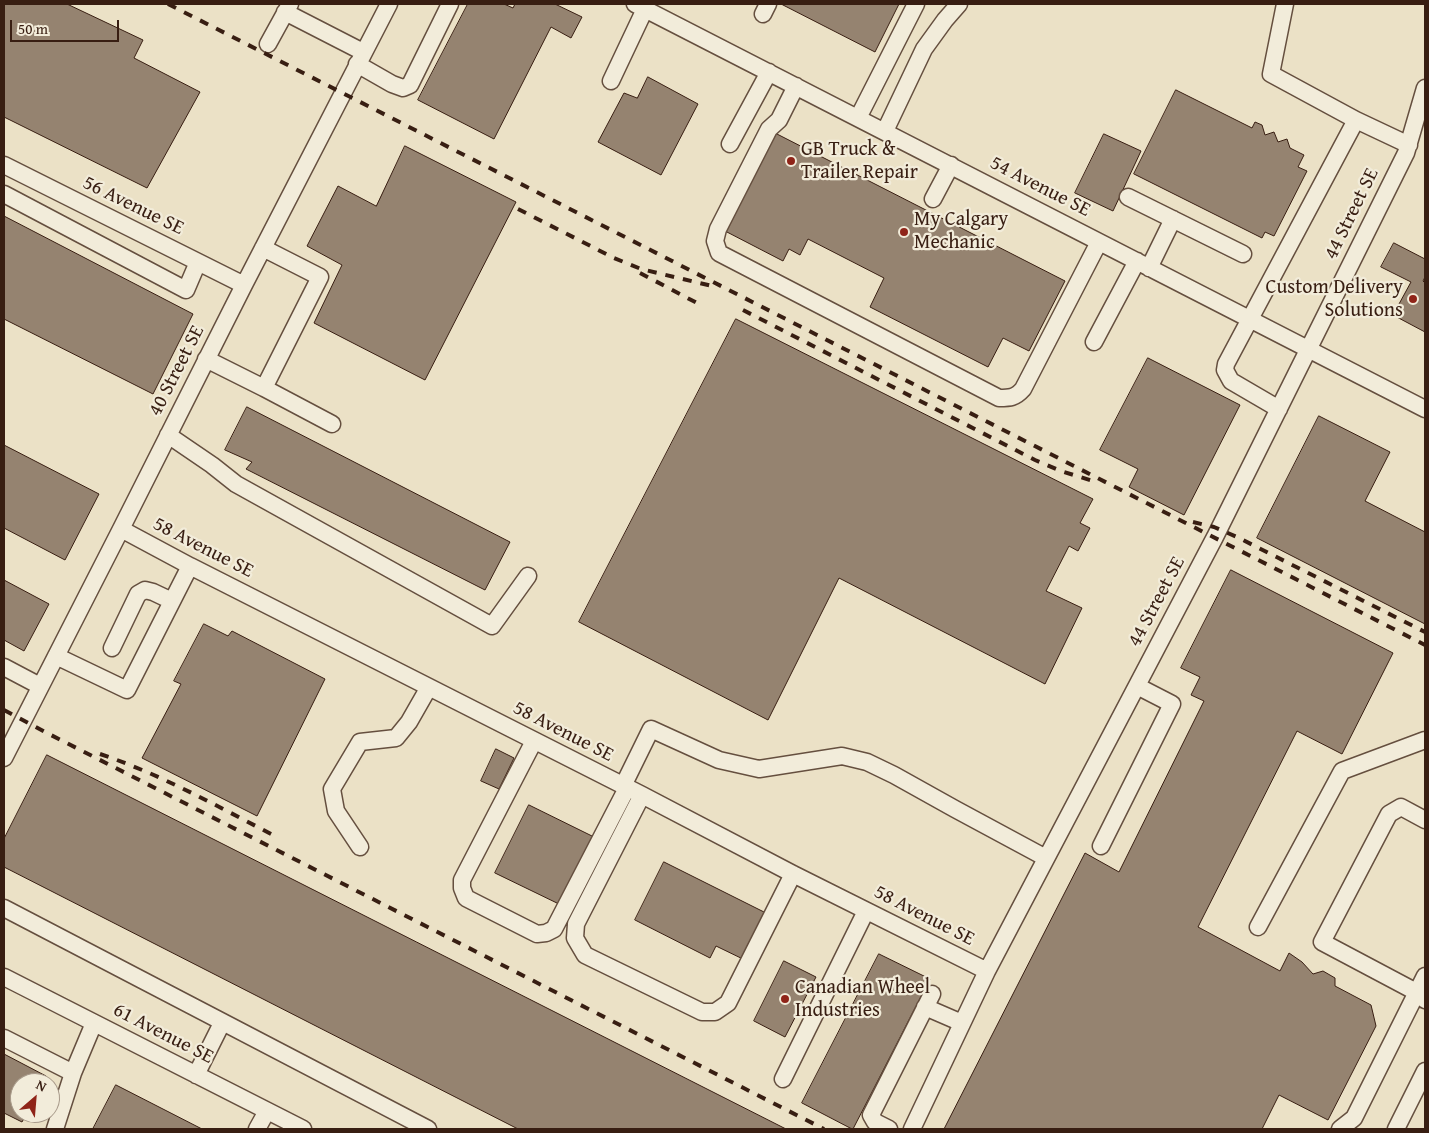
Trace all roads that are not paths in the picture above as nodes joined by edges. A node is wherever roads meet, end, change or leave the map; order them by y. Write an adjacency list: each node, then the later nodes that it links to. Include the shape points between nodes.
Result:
1 (389, 4): 9 (street, 40 Street SE)
2 (450, 4): 9 (street, via 410,85 402,88 392,84)
3 (916, 4): 14 (street)
4 (959, 4): 16 (street, via 924,49)
5 (1285, 4): 15 (street, via 1271,74)
6 (640, 6): 10 (street, 54 Avenue SE); 11 (street)
7 (288, 8): 8 (street); 9 (street)
8 (268, 44)
9 (360, 58): 28 (street, 40 Street SE)
10 (768, 72): 12 (street, 54 Avenue SE); 17 (street)
11 (611, 82)
12 (796, 86): 14 (street, 54 Avenue SE); 26 (street, via 779,120 769,129 718,229 715,242 719,253 999,398 1012,398 1023,389)
13 (1425, 88): 18 (street, 44 Street SE)
14 (858, 118): 16 (street, 54 Avenue SE)
15 (1356, 120): 18 (street); 33 (street)
16 (885, 132): 20 (street, 54 Avenue SE)
17 (730, 144)
18 (1409, 145): 35 (street, 44 Street SE)
19 (4, 165): 25 (street, 56 Avenue SE)
20 (951, 165): 23 (street); 26 (street, 54 Avenue SE)
21 (4, 194): 27 (street)
22 (1128, 197): 24 (street)
23 (933, 199)
24 (1173, 220): 29 (street); 31 (street)
25 (115, 221): 27 (street); 30 (street, 56 Avenue SE)
26 (1099, 242): 31 (street, 54 Avenue SE)
27 (102, 246): 30 (street, via 186,290)
28 (263, 248): 32 (street, 40 Street SE); 37 (street, via 320,277)
29 (1244, 254)
30 (198, 262): 32 (street, 56 Avenue SE)
31 (1143, 264): 33 (street, 54 Avenue SE); 34 (street)
32 (244, 285): 36 (street, 40 Street SE)
33 (1250, 320): 35 (street, 54 Avenue SE); 38 (street, via 1224,370 1231,381)
34 (1094, 342)
35 (1309, 350): 38 (street, 44 Street SE); 39 (street, 54 Avenue SE)
36 (206, 359): 37 (street); 41 (street, 40 Street SE)
37 (264, 388): 40 (street)
38 (1279, 409): 51 (street, 44 Street SE)
39 (1425, 409)
40 (332, 424)
41 (168, 435): 42 (street, 40 Street SE); 44 (street, via 236,484 492,626)
42 (121, 529): 43 (street, 58 Avenue SE); 47 (street, 40 Street SE)
43 (190, 566): 45 (street); 50 (street, 58 Avenue SE)
44 (528, 576)
45 (172, 601): 46 (street, via 145,590 138,594); 47 (street, via 127,690)
46 (112, 648)
47 (56, 656): 49 (street, 40 Street SE)
48 (4, 667): 49 (street)
49 (40, 686): 54 (street, 40 Street SE)
50 (429, 686): 53 (street, 58 Avenue SE); 59 (street, via 396,738 360,742 332,789 336,811)
51 (1137, 686): 58 (street, via 1172,704); 60 (street, 44 Street SE)
52 (1425, 740): 64 (street, via 1342,771)
53 (534, 741): 55 (street, 58 Avenue SE); 55 (street, via 462,880 462,888 466,898 538,934 554,929)
54 (4, 758)
55 (625, 786): 56 (street, 58 Avenue SE); 60 (street, via 651,729 719,760 759,769 842,756 867,762 894,775)
56 (642, 795): 61 (street, 58 Avenue SE); 61 (street, via 576,924 575,938 585,955 702,1012 716,1012 728,1004)
57 (1425, 820): 68 (street, via 1400,807 1389,814 1322,942)
58 (1101, 846)
59 (360, 847)
60 (1046, 858): 65 (street, 44 Street SE)
61 (793, 874): 63 (street, 58 Avenue SE)
62 (4, 908): 70 (street)
63 (866, 911): 65 (street, 58 Avenue SE); 76 (street)
64 (1258, 927)
65 (987, 971): 71 (street, 44 Street SE)
66 (1425, 976): 68 (street)
67 (4, 977): 69 (street, 61 Avenue SE)
68 (1422, 995): 84 (street, via 1354,1118)
69 (94, 1023): 74 (street); 75 (street, 61 Avenue SE)
70 (222, 1023): 75 (street); 81 (street)
71 (962, 1023): 82 (street, via 929,1000 871,1115 875,1122); 83 (street, 44 Street SE)
72 (4, 1038): 74 (street)
73 (1425, 1071): 85 (street)
74 (73, 1073): 78 (street)
75 (196, 1075): 77 (street, 61 Avenue SE)
76 (783, 1079)
77 (267, 1111): 79 (street); 80 (street, 61 Avenue SE)
78 (55, 1129)
79 (257, 1129)
80 (302, 1129)
81 (428, 1129)
82 (889, 1129)
83 (912, 1129)
84 (1340, 1129)
85 (1396, 1129)

